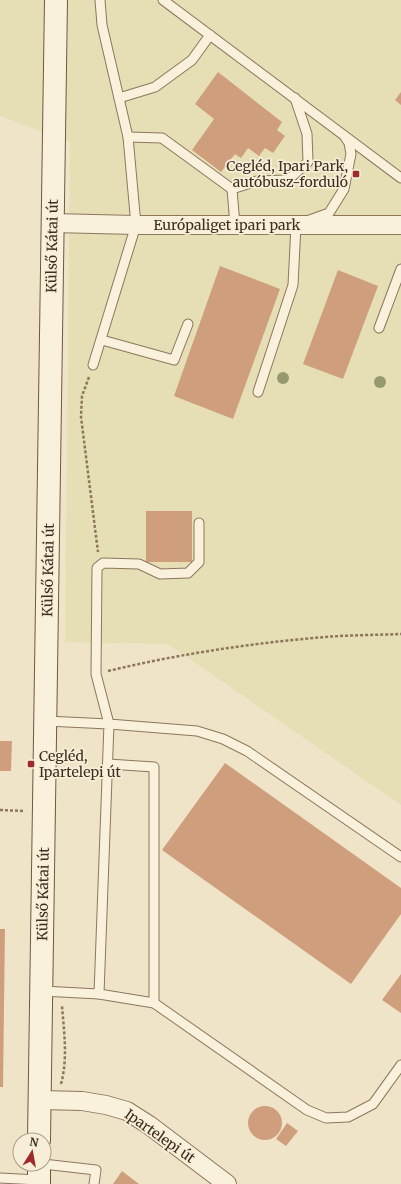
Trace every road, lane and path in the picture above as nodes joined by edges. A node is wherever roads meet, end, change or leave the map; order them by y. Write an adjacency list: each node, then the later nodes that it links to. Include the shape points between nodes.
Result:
1 (56, 0): 11 (main road, Külső Kátai út)
2 (100, 0): 5 (lane, via 102,25)
3 (163, 0): 4 (lane)
4 (210, 35): 5 (lane, via 192,60 155,87); 6 (lane)
5 (119, 98): 8 (lane)
6 (295, 98): 7 (lane); 10 (lane, via 307,134 308,162 288,180 257,181)
7 (345, 136): 9 (lane); 14 (lane, via 351,154 344,189 329,213)
8 (128, 137): 10 (lane, via 162,138); 12 (lane)
9 (401, 178)
10 (232, 189): 13 (lane)
11 (52, 223): 12 (street, Európaliget ipari park); 26 (main road, Külső Kátai út)
12 (136, 225): 13 (street, Európaliget ipari park); 19 (lane)
13 (235, 225): 14 (street, Európaliget ipari park)
14 (296, 225): 15 (street, Európaliget ipari park); 21 (lane, via 293,285)
15 (401, 225)
16 (401, 269): 18 (lane)
17 (188, 324): 19 (lane, via 174,360)
18 (379, 328)
19 (102, 340): 20 (lane)
20 (93, 365): 23 (path, via 82,396 81,417)
21 (258, 392)
22 (199, 523): 23 (lane, via 200,562 188,573 160,574 139,564 103,563)
23 (99, 566): 25 (lane)
24 (401, 634): 25 (path, via 326,636 265,643 153,660)
25 (96, 674): 27 (lane)
26 (46, 721): 27 (lane); 30 (main road, Külső Kátai út)
27 (109, 724): 28 (lane); 31 (lane, via 196,731 223,738 247,751)
28 (108, 764): 33 (lane); 34 (lane, via 154,767)
29 (0, 810): 30 (path)
30 (44, 811): 32 (main road, Külső Kátai út)
31 (401, 857)
32 (52, 991): 33 (lane); 36 (main road, Külső Kátai út); 36 (path, via 65,1033 65,1069)
33 (99, 994): 34 (lane)
34 (154, 1003): 35 (lane, via 307,1110 326,1118 348,1117 373,1104)
35 (401, 1065)
36 (48, 1100): 37 (main road, Külső Kátai út); 41 (street, Ipartelepi út, via 88,1102 127,1111)
37 (41, 1132)
38 (40, 1173): 39 (lane); 40 (lane, via 96,1170)
39 (0, 1178)
40 (94, 1184)
41 (227, 1184)

